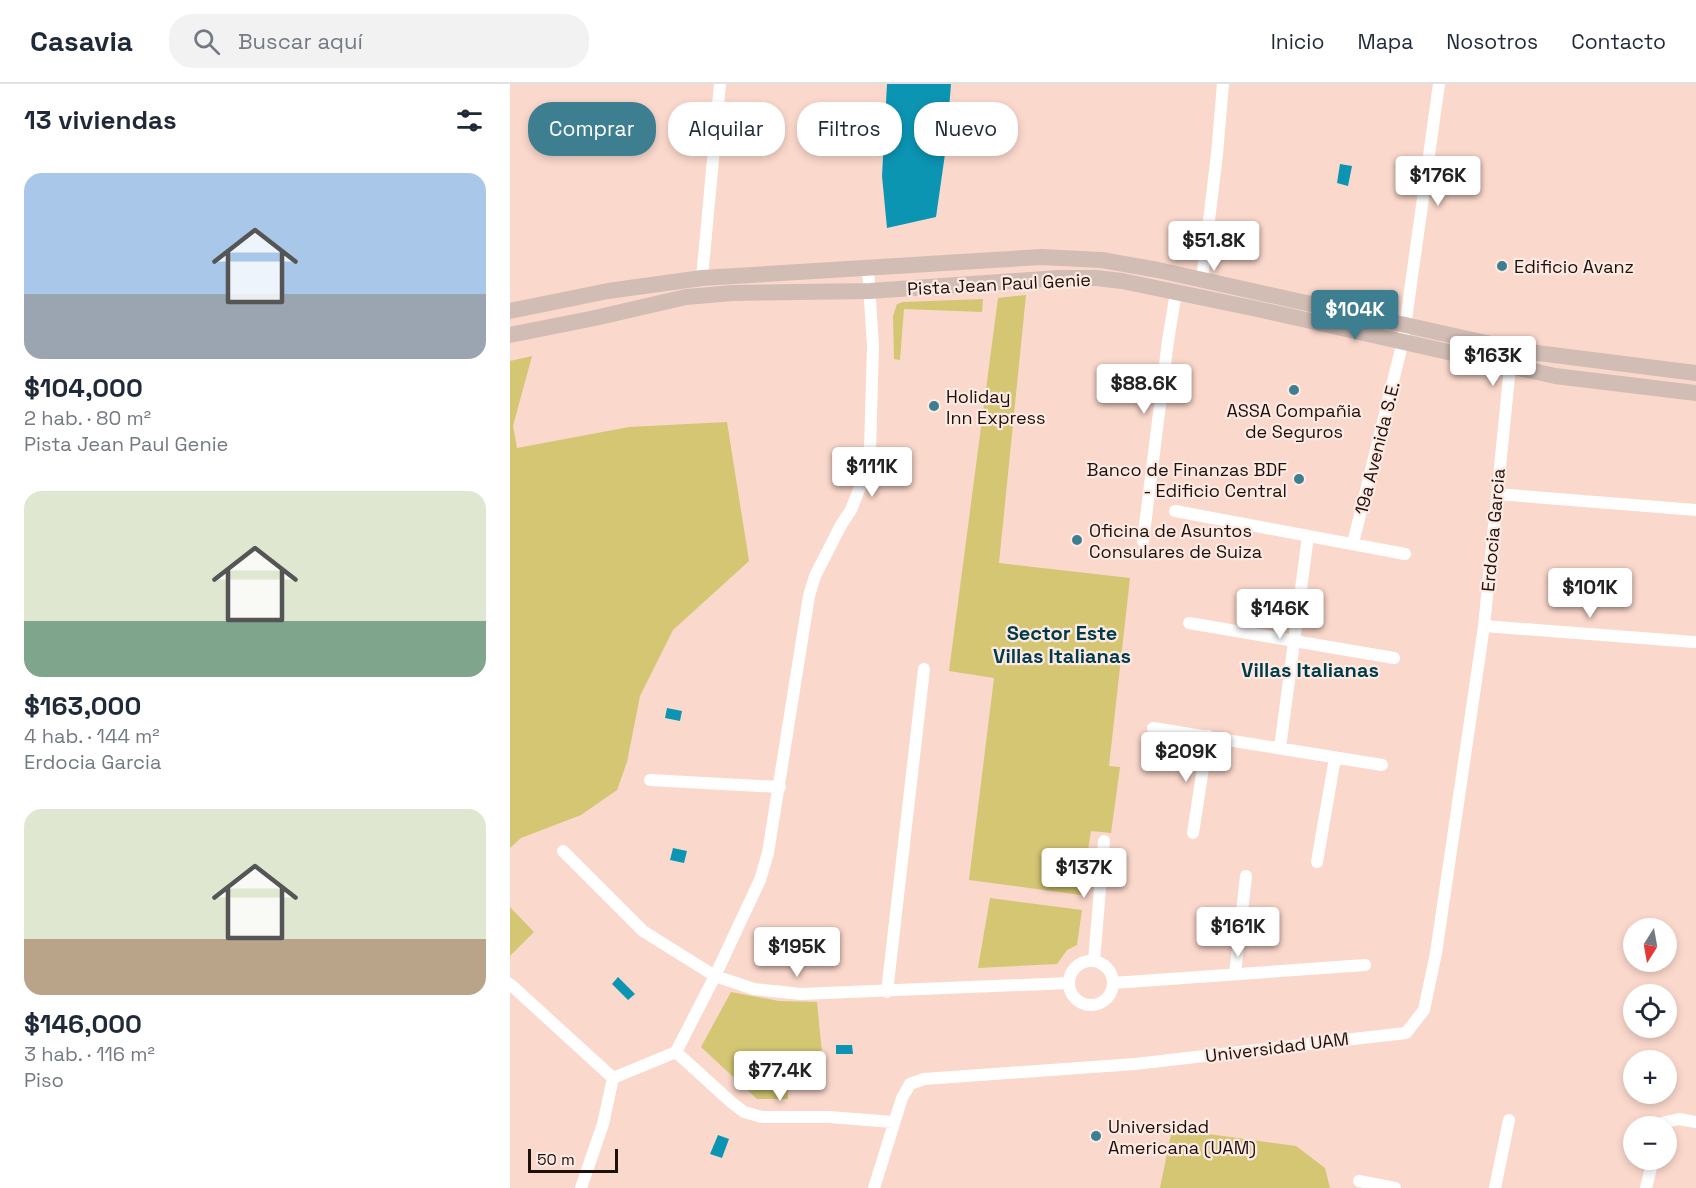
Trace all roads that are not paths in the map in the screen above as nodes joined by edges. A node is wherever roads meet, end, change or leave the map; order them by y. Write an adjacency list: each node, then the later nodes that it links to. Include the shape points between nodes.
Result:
1 (720, 84): 6 (street)
2 (1223, 84): 7 (street)
3 (1439, 84): 12 (street, 19a Avenida S.E.)
4 (1069, 257): 5 (main road, Pista Jean Paul Genie); 7 (main road, Pista Jean Paul Genie); 9 (main road, via 1093,267 1168,281)
5 (868, 269): 6 (main road, Pista Jean Paul Genie); 8 (street)
6 (702, 278): 11 (main road, Pista Jean Paul Genie)
7 (1202, 279): 10 (main road, Pista Jean Paul Genie)
8 (870, 291): 9 (main road, Pista Jean Paul Genie, via 1096,278); 13 (main road, Pista Jean Paul Genie, via 686,297); 37 (street, via 870,450 851,510 815,576 809,596)
9 (1176, 292): 10 (main road, via 1187,285 1248,296); 12 (main road, Pista Jean Paul Genie, via 1287,316 1313,315); 21 (street)
10 (1270, 295): 12 (main road, Pista Jean Paul Genie)
11 (510, 310)
12 (1404, 333): 14 (main road, Pista Jean Paul Genie); 15 (main road, Pista Jean Paul Genie); 22 (street, 19a Avenida S.E.)
13 (510, 335)
14 (1510, 367): 16 (main road, Pista Jean Paul Genie); 17 (street, Erdocia Garcia)
15 (1696, 373)
16 (1696, 393)
17 (1497, 494): 18 (street); 25 (street, Erdocia Garcia)
18 (1696, 510)
19 (1175, 511): 20 (street)
20 (1308, 536): 22 (street); 26 (street)
21 (1143, 541)
22 (1353, 543): 23 (street)
23 (1405, 554)
24 (1190, 623): 26 (street)
25 (1484, 626): 27 (street); 30 (street, Erdocia Garcia)
26 (1295, 642): 28 (street); 33 (street)
27 (1694, 642)
28 (1394, 658)
29 (924, 669): 50 (street)
30 (1473, 693): 55 (street, Universidad UAM, via 1436,953 1424,1010 1406,1033 1135,1064 924,1079 910,1084)
31 (1153, 729): 32 (street)
32 (1208, 736): 33 (street); 38 (street)
33 (1280, 748): 34 (street)
34 (1335, 758): 35 (street); 41 (street)
35 (1382, 765)
36 (650, 780): 37 (street)
37 (780, 787): 46 (street, via 759,880)
38 (1193, 833)
39 (1104, 841): 43 (street)
40 (563, 851): 46 (street, via 643,932)
41 (1317, 862)
42 (1246, 876): 45 (street)
43 (1094, 961): 47 (street, via 1079,964); 48 (street, via 1111,972)
44 (1365, 965): 45 (street)
45 (1235, 974): 48 (street)
46 (715, 976): 50 (street, via 754,989 801,994); 51 (street)
47 (1069, 983): 48 (street, via 1075,997 1088,1004 1108,997); 50 (street)
48 (1113, 983)
49 (510, 984): 52 (street)
50 (887, 992)
51 (676, 1052): 52 (street); 55 (street, via 744,1112)
52 (613, 1078): 59 (street, via 603,1124)
53 (1677, 1119): 56 (street)
54 (1509, 1120): 62 (street)
55 (893, 1122): 60 (street, Universidad UAM)
56 (1696, 1122)
57 (1650, 1170): 63 (street)
58 (1359, 1181): 61 (street)
59 (581, 1188)
60 (874, 1188)
61 (1395, 1188)
62 (1495, 1188)
63 (1646, 1188)

